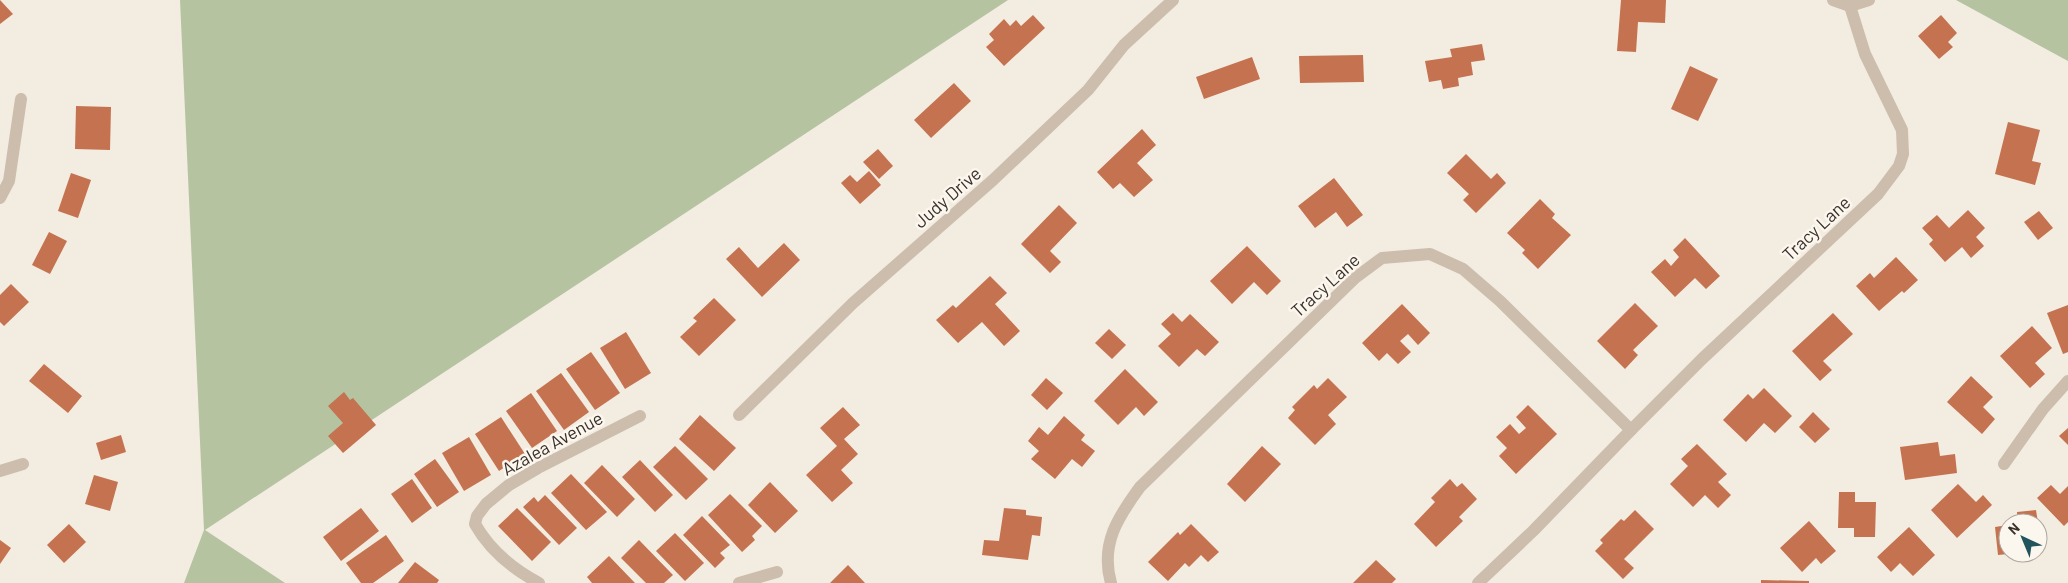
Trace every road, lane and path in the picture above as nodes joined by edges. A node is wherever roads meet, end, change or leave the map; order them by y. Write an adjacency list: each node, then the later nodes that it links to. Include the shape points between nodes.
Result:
1 (1173, 0): 8 (street, Judy Drive, via 1124,45 1088,90 993,180 853,303)
2 (1833, 0): 4 (street)
3 (1869, 0): 4 (street)
4 (1850, 6): 10 (street, Tracy Lane, via 1865,54 1902,130 1899,166 1878,194)
5 (21, 99): 6 (street, via 9,181)
6 (0, 198)
7 (2068, 381): 12 (street, via 2043,409)
8 (739, 415)
9 (640, 416): 15 (street, Azalea Avenue, via 509,485 477,516 475,524 482,535 519,572)
10 (1630, 430): 17 (street, Tracy Lane, via 1500,301 1463,269 1430,254 1382,258 1355,278 1140,487 1115,524 1109,543 1107,568); 18 (street, Tracy Lane)
11 (23, 464): 13 (street)
12 (2004, 464)
13 (0, 471)
14 (777, 572): 16 (street)
15 (539, 583)
16 (739, 583)
17 (1111, 583)
18 (1478, 583)

